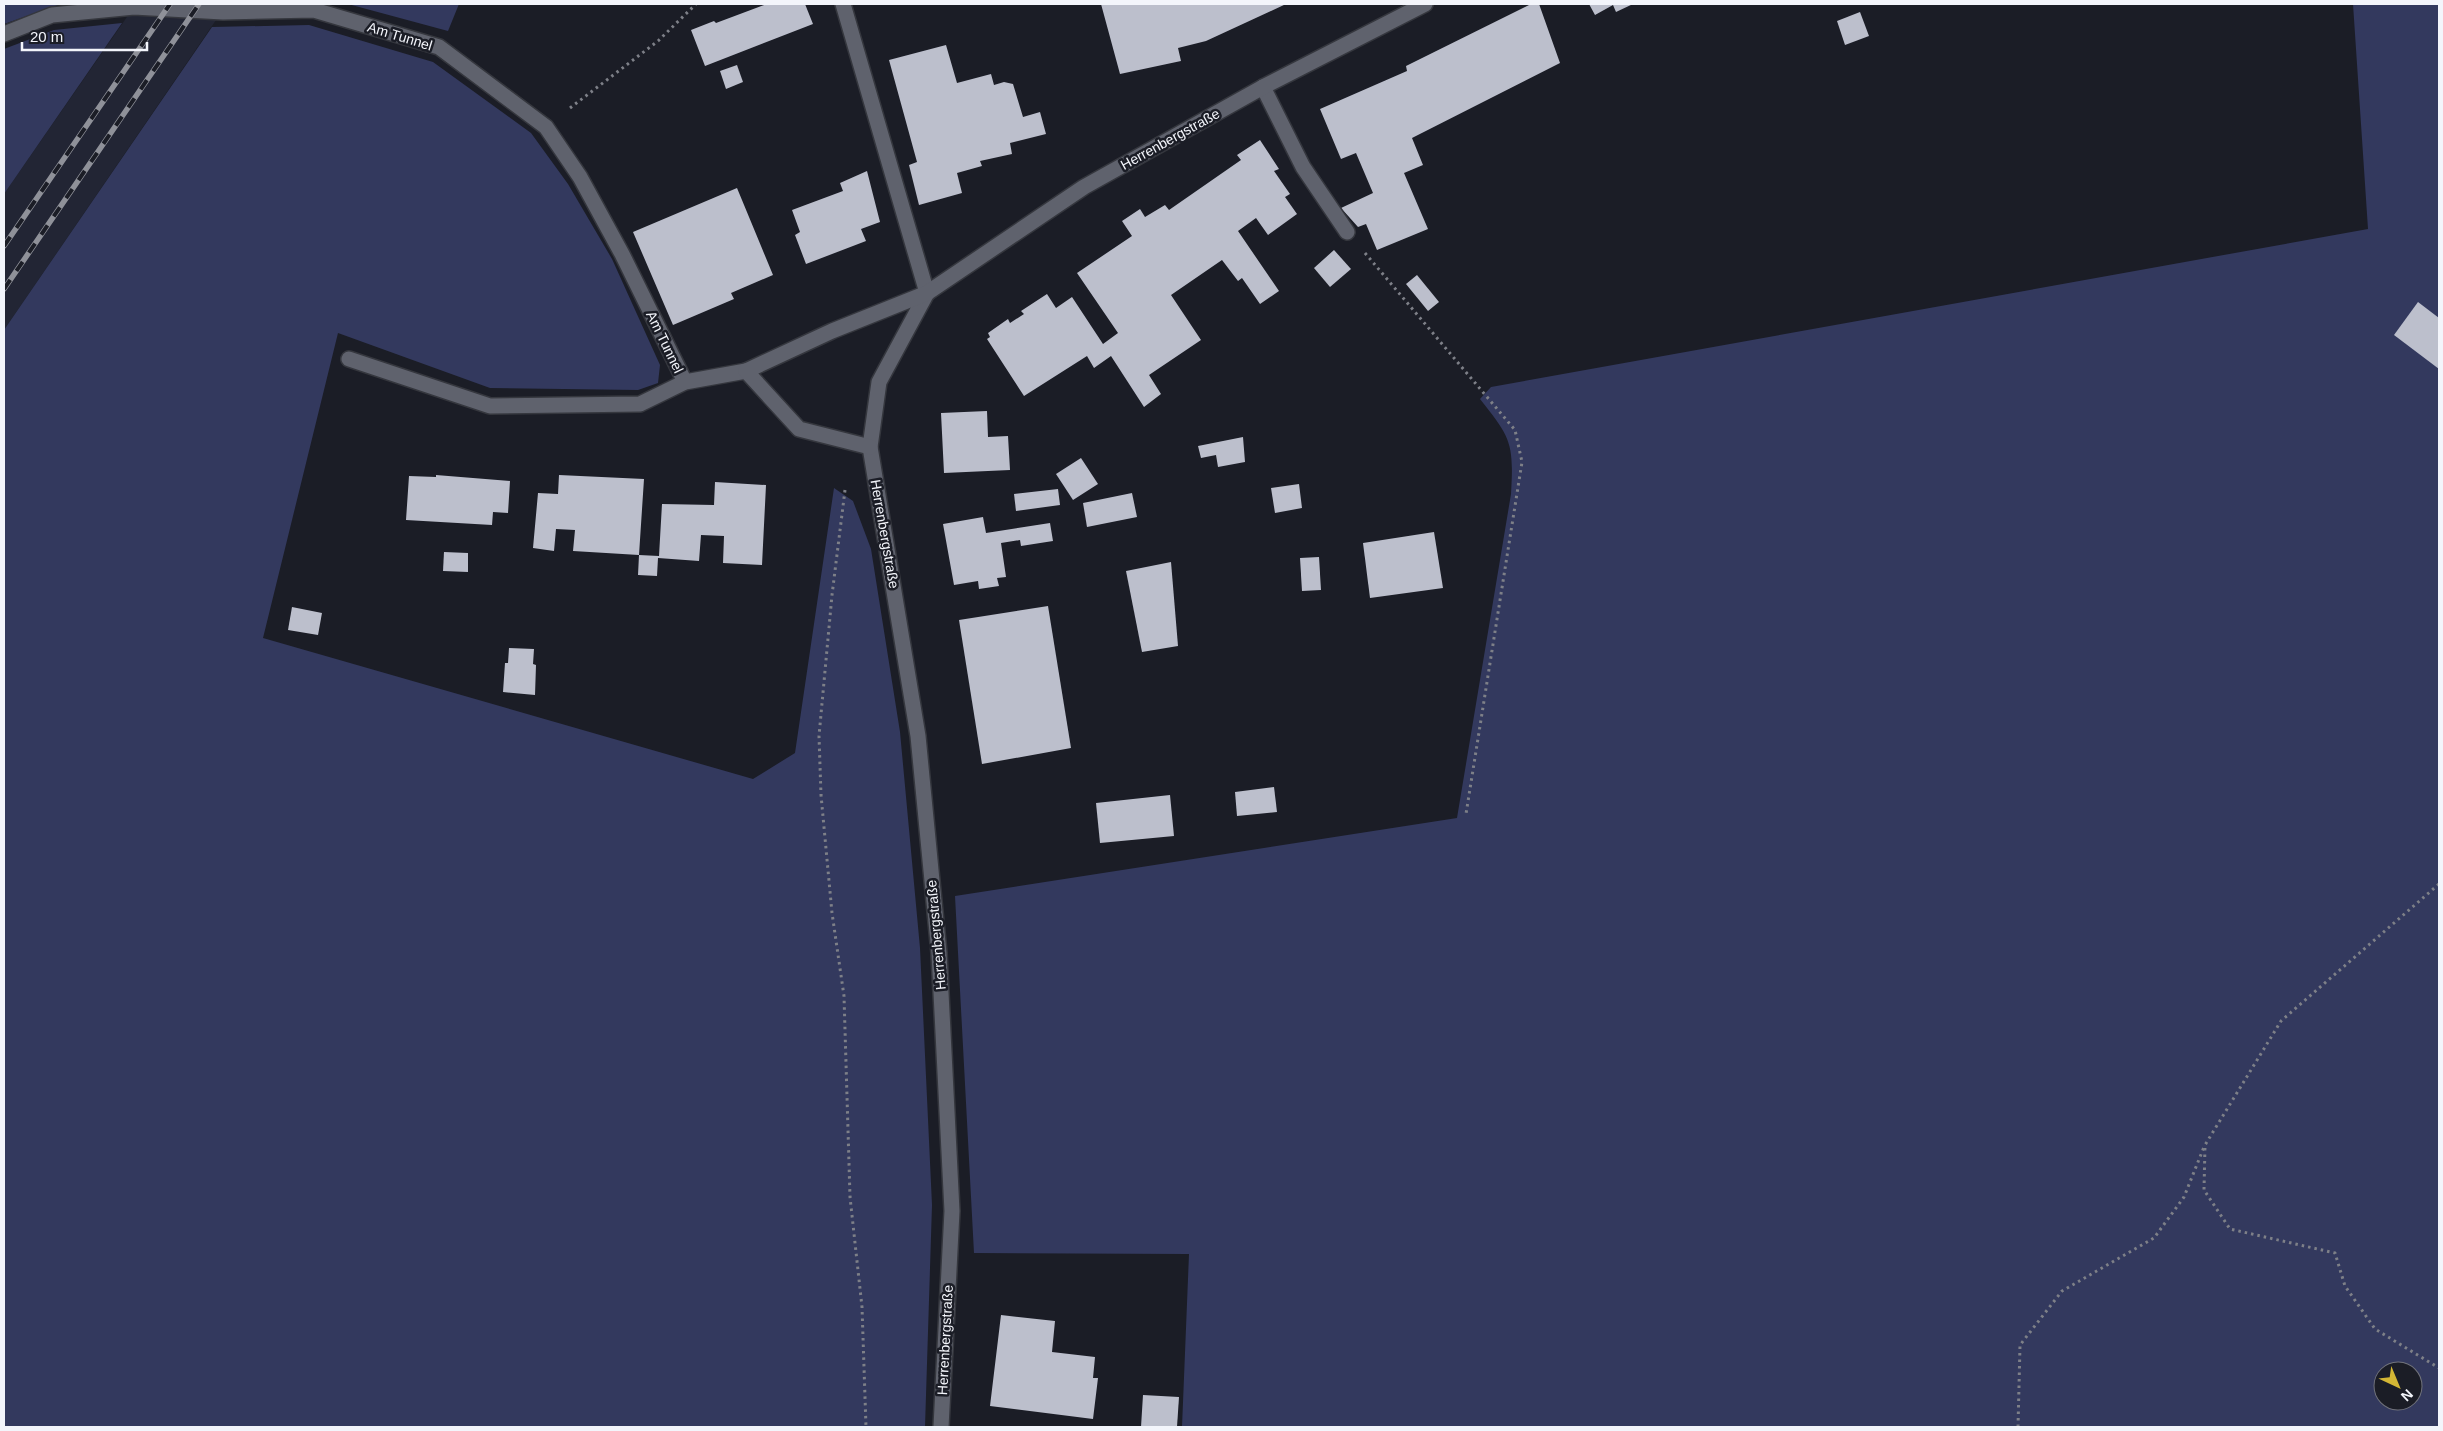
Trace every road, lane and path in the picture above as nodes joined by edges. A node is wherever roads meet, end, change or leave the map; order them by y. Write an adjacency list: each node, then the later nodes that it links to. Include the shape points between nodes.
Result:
1 (696, 4): 6 (path, via 658,41)
2 (842, 4): 8 (street)
3 (1425, 4): 5 (street, Herrenbergstraße)
4 (4, 34): 6 (street, Am Tunnel, via 52,15 134,7 222,12 314,10 439,47)
5 (1263, 87): 7 (street, via 1303,167); 8 (street, Herrenbergstraße, via 1084,187)
6 (546, 127): 11 (street, Am Tunnel, via 580,177 622,254)
7 (1347, 232): 14 (path, via 1515,430 1522,462)
8 (928, 293): 10 (street, Herrenbergstraße, via 832,331); 12 (street, Herrenbergstraße, via 879,382)
9 (349, 359): 11 (street, Am Tunnel, via 490,406 640,404)
10 (746, 371): 11 (street, Am Tunnel); 12 (street, via 799,430)
11 (685, 382)
12 (870, 448): 13 (street, Herrenbergstraße)
13 (877, 485): 18 (path, via 845,489 819,736 832,913 844,996 850,1187 862,1307); 19 (street, Herrenbergstraße, via 918,736 939,953 952,1211)
14 (1466, 814)
15 (2439, 884): 16 (path, via 2281,1021)
16 (2205, 1145): 17 (path, via 2204,1190 2230,1229 2335,1254 2345,1286 2375,1329); 20 (path, via 2184,1197 2154,1238 2062,1291 2020,1345)
17 (2439, 1368)
18 (866, 1427)
19 (941, 1427)
20 (2018, 1427)

